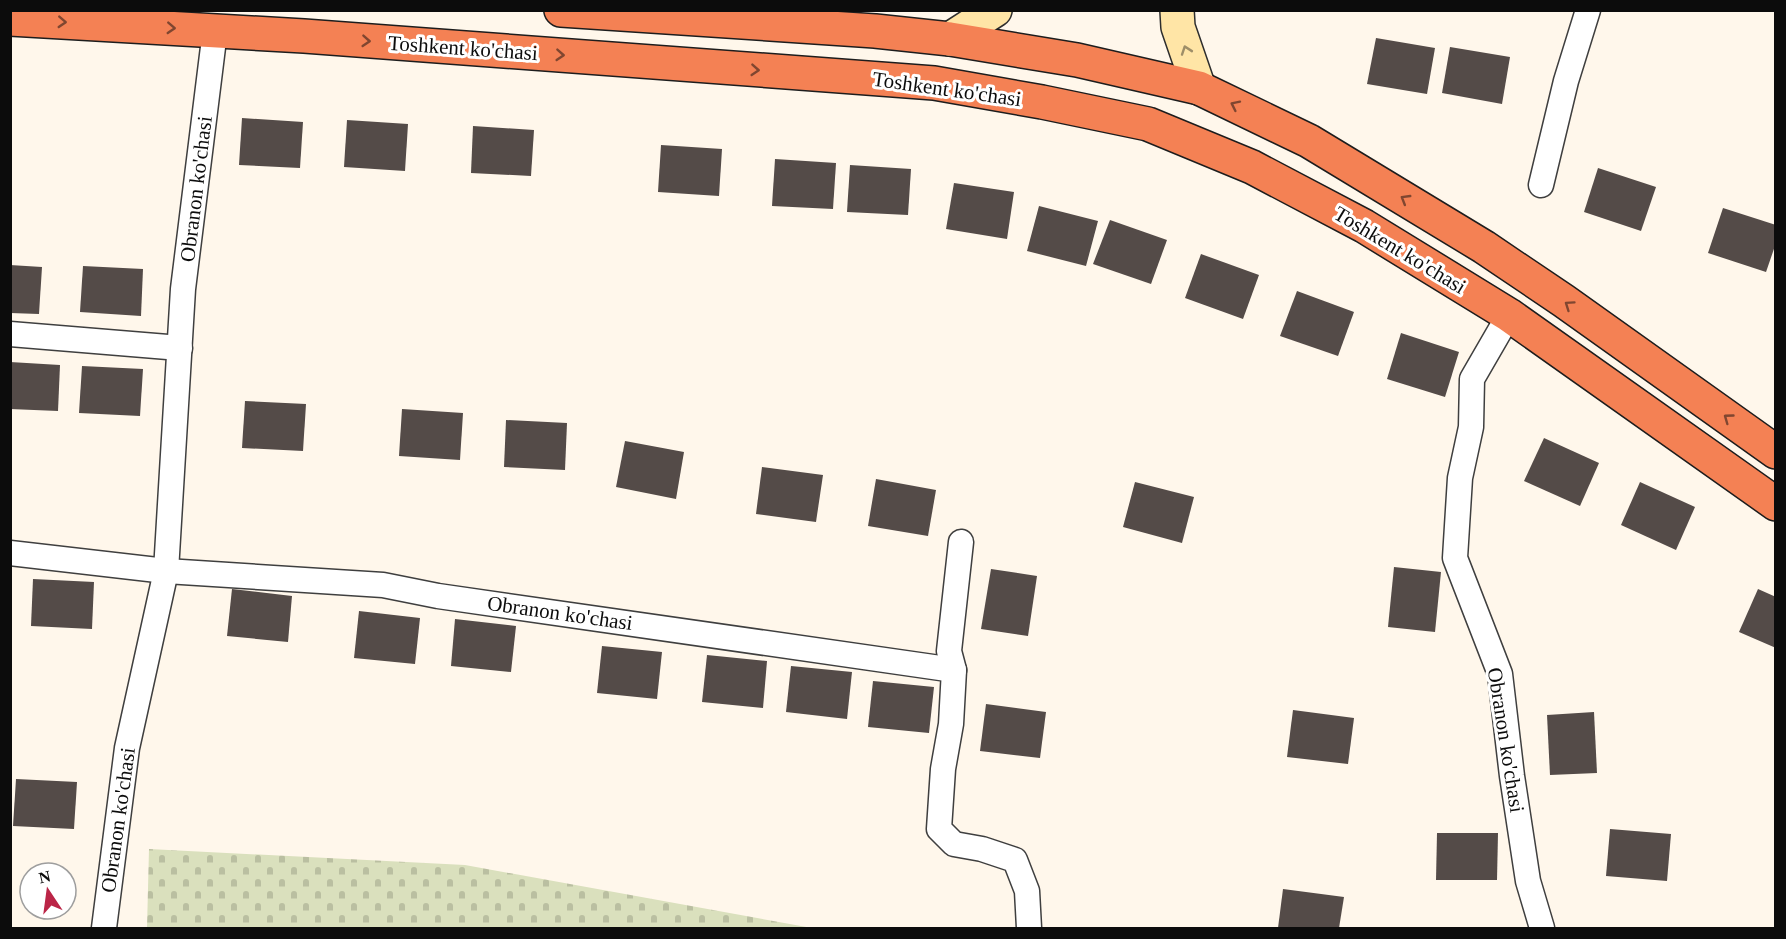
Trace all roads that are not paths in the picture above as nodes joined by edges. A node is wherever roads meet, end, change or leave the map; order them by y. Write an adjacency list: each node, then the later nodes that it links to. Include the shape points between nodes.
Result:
1 (561, 10): 6 (highway)
2 (995, 10): 8 (street)
3 (1177, 10): 9 (street, one-way to 3, via 1178,27)
4 (1588, 10): 10 (street)
5 (10, 19): 7 (highway, Toshkent ko'chasi, one-way to 7)
6 (874, 21): 8 (highway)
7 (214, 31): 11 (highway, Toshkent ko'chasi, one-way to 11, via 934,83 1148,124 1252,167 1364,226); 13 (street, Obranon ko'chasi, via 183,289)
8 (950, 39): 9 (highway, via 1077,60)
9 (1199, 88): 14 (highway, one-way to 9, via 1484,247 1309,141)
10 (1541, 185)
11 (1509, 315): 15 (highway, Toshkent ko'chasi); 22 (street, Obranon ko'chasi, via 1472,380 1471,427 1460,478 1455,558 1500,674 1528,881)
12 (10, 334): 13 (street)
13 (180, 348): 18 (street, Obranon ko'chasi)
14 (1776, 452)
15 (1776, 504)
16 (961, 542): 19 (street, via 949,651)
17 (10, 553): 18 (street, Obranon ko'chasi)
18 (166, 571): 19 (street, Obranon ko'chasi, via 383,585); 20 (street, Obranon ko'chasi, via 127,748)
19 (954, 670): 21 (street, via 939,829 954,844 1016,860 1027,891)
20 (104, 928)
21 (1029, 928)
22 (1542, 928)

